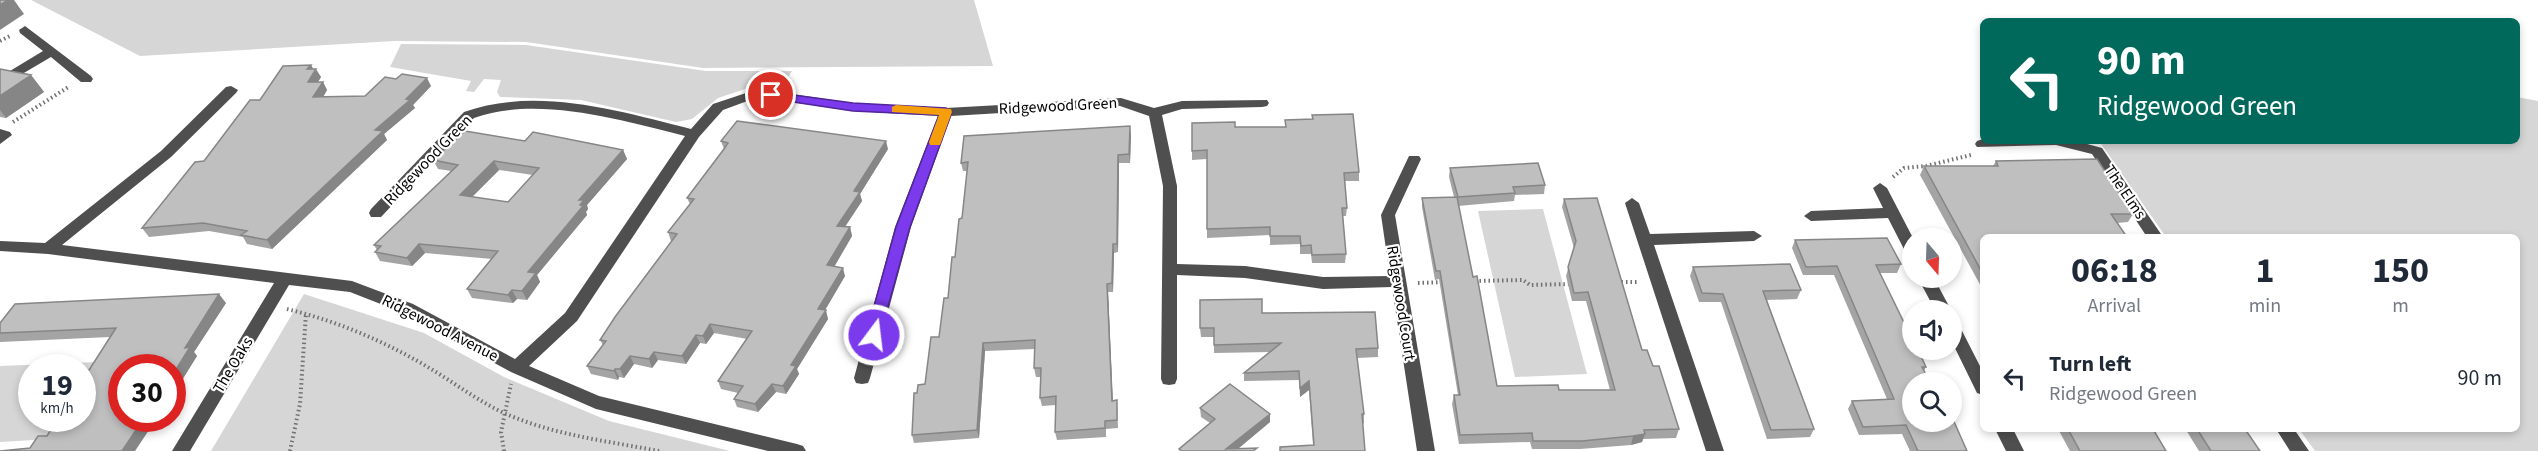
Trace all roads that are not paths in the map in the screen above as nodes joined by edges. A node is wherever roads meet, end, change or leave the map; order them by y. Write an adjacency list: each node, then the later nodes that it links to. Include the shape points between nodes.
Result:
1 (25, 30): 2 (street)
2 (51, 51): 3 (street); 4 (street)
3 (86, 79)
4 (0, 82)
5 (231, 90): 24 (street, via 202,124 168,154)
6 (1262, 103): 8 (street, via 1182,105)
7 (946, 112): 8 (street, Ridgewood Green, via 1121,102); 10 (street, Ridgewood Green, via 749,96 718,107); 30 (street, via 903,227)
8 (1154, 113): 25 (street, via 1170,186)
9 (5, 129): 11 (street)
10 (694, 134): 16 (street, Ridgewood Green, via 612,114 544,106 479,109); 29 (street, Ridgewood Green, via 571,317)
11 (0, 139)
12 (2068, 144): 20 (street, The Elms, via 2097,151)
13 (1414, 159): 27 (street, Ridgewood Court, via 1388,215)
14 (1880, 188): 17 (street)
15 (1632, 203): 22 (street)
16 (376, 213)
17 (1893, 213): 18 (street); 19 (street)
18 (1811, 216)
19 (1902, 231)
20 (2153, 234)
21 (1754, 236): 22 (street)
22 (1644, 240): 38 (street)
23 (0, 246): 24 (street, Ridgewood Avenue)
24 (48, 249): 26 (street, Ridgewood Avenue)
25 (1170, 269): 27 (street, via 1245,272 1323,283); 31 (street)
26 (285, 278): 29 (street, Ridgewood Avenue, via 352,287 407,308); 35 (street, The Oaks)
27 (1397, 283): 37 (street, Ridgewood Court)
28 (1962, 347): 32 (street)
29 (517, 368): 36 (street, Ridgewood Avenue, via 596,402)
30 (862, 378)
31 (1169, 379)
32 (1980, 382)
33 (2006, 432): 39 (street)
34 (2287, 432): 40 (street)
35 (181, 451)
36 (797, 451)
37 (1426, 451)
38 (1715, 451)
39 (2015, 451)
40 (2300, 451)

